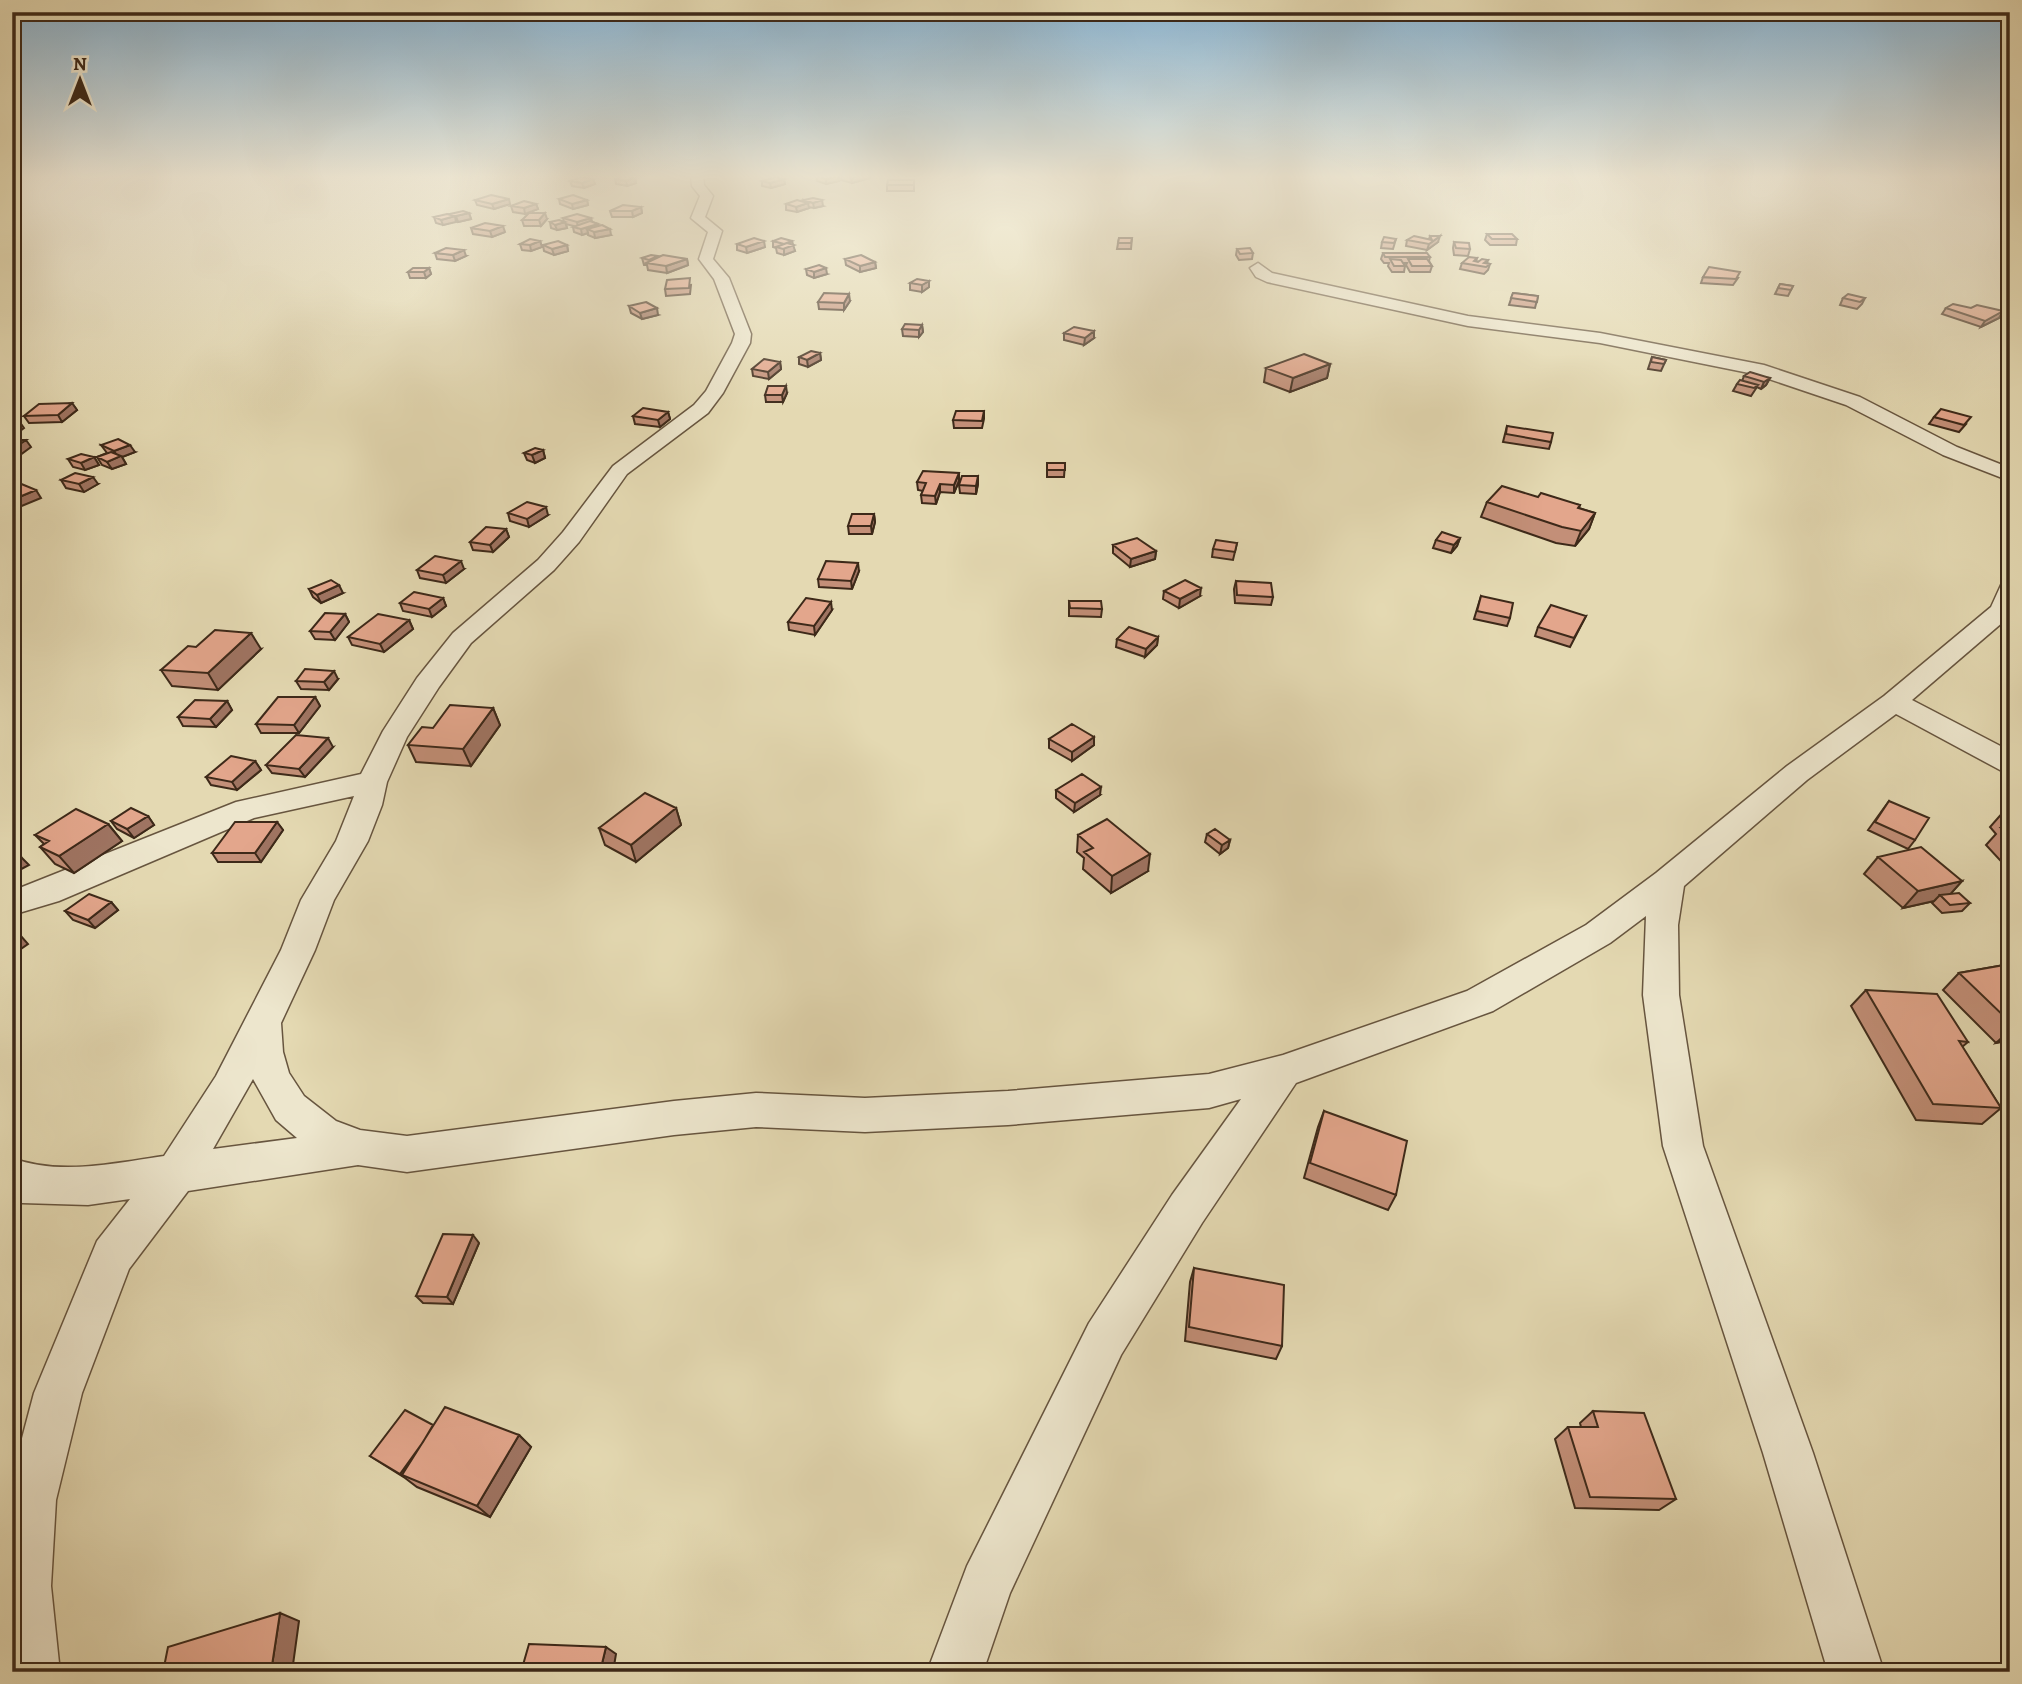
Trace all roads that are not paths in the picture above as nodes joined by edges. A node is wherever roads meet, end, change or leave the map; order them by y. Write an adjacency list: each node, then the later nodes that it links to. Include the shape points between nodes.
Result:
1 (708, 254): 7 (street, via 706,259 720,278 743,334 720,383 701,409 620,470 546,565 462,638 393,737)
2 (1258, 268): 3 (street, via 1267,277 1468,321 1600,338 1758,369 1853,401 1950,451)
3 (2010, 475)
4 (2010, 590): 5 (street, via 2002,610)
5 (1895, 702): 6 (street); 8 (street, via 1797,773)
6 (2010, 763)
7 (372, 782): 9 (street, via 247,809 47,892); 10 (street, via 352,841 318,900)
8 (1668, 880): 11 (street, via 1598,934 1480,1001); 17 (street, via 1661,925 1661,995 1684,1146)
9 (12, 902)
10 (262, 1020): 12 (street, via 272,1078 290,1108 322,1134); 13 (street, via 230,1088)
11 (1283, 1071): 12 (street, via 1209,1091 1008,1108 865,1115 756,1110 407,1154); 16 (street, via 1187,1209 1105,1339 986,1585)
12 (360, 1148): 13 (street)
13 (175, 1175): 14 (street, via 88,1186 22,1184); 15 (street, via 112,1255 58,1393 31,1500 25,1587)
14 (12, 1177)
15 (28, 1672)
16 (955, 1672)
17 (1856, 1672)

